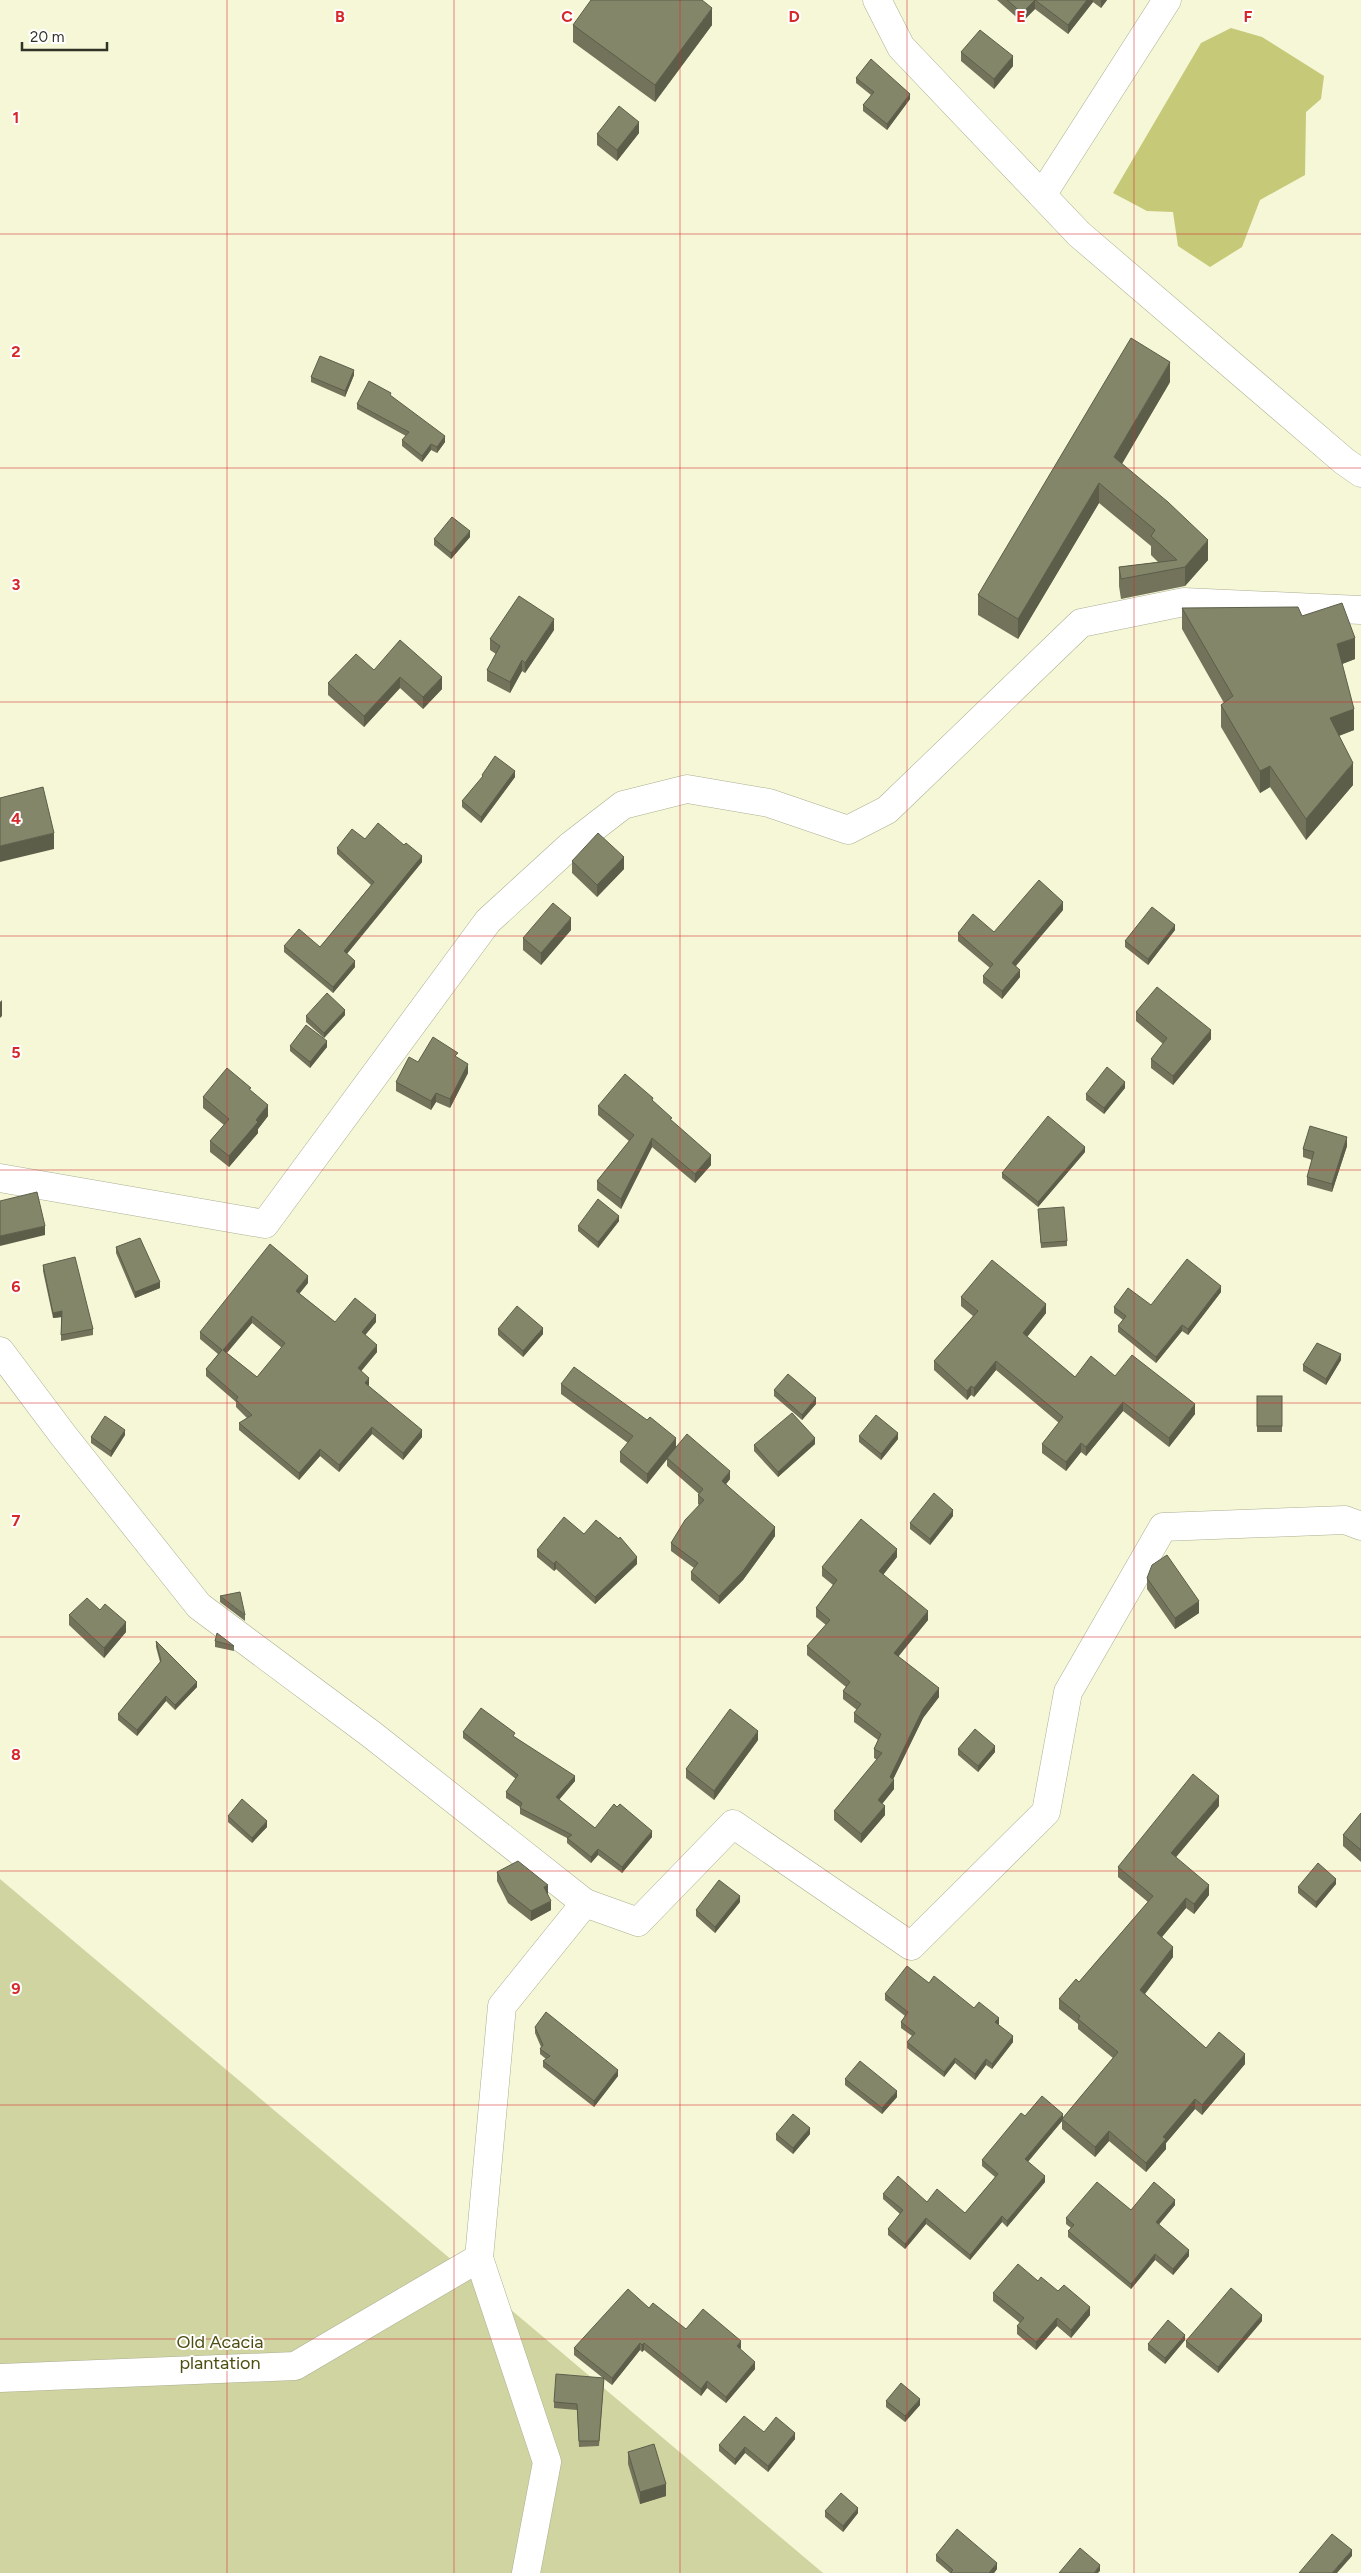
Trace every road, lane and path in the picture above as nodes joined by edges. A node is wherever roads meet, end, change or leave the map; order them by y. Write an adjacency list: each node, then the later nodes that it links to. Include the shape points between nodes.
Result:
1 (877, 0): 3 (street, via 901,47)
2 (1167, 0): 3 (street)
3 (1042, 195): 4 (street, via 1079,234)
4 (1361, 473)
5 (1361, 610): 6 (street, via 1184,602 1080,623 887,810 848,830 770,802 687,789 622,805 570,846 488,921 265,1224)
6 (0, 1178)
7 (0, 1351): 9 (street, via 199,1606 371,1734)
8 (1361, 1526): 9 (street, via 1345,1520 1163,1527 1068,1692 1046,1812 911,1946 733,1824 638,1922)
9 (585, 1903): 10 (street, via 502,2006)
10 (479, 2258): 11 (street, via 295,2366); 12 (street, via 547,2462)
11 (0, 2378)
12 (526, 2573)

